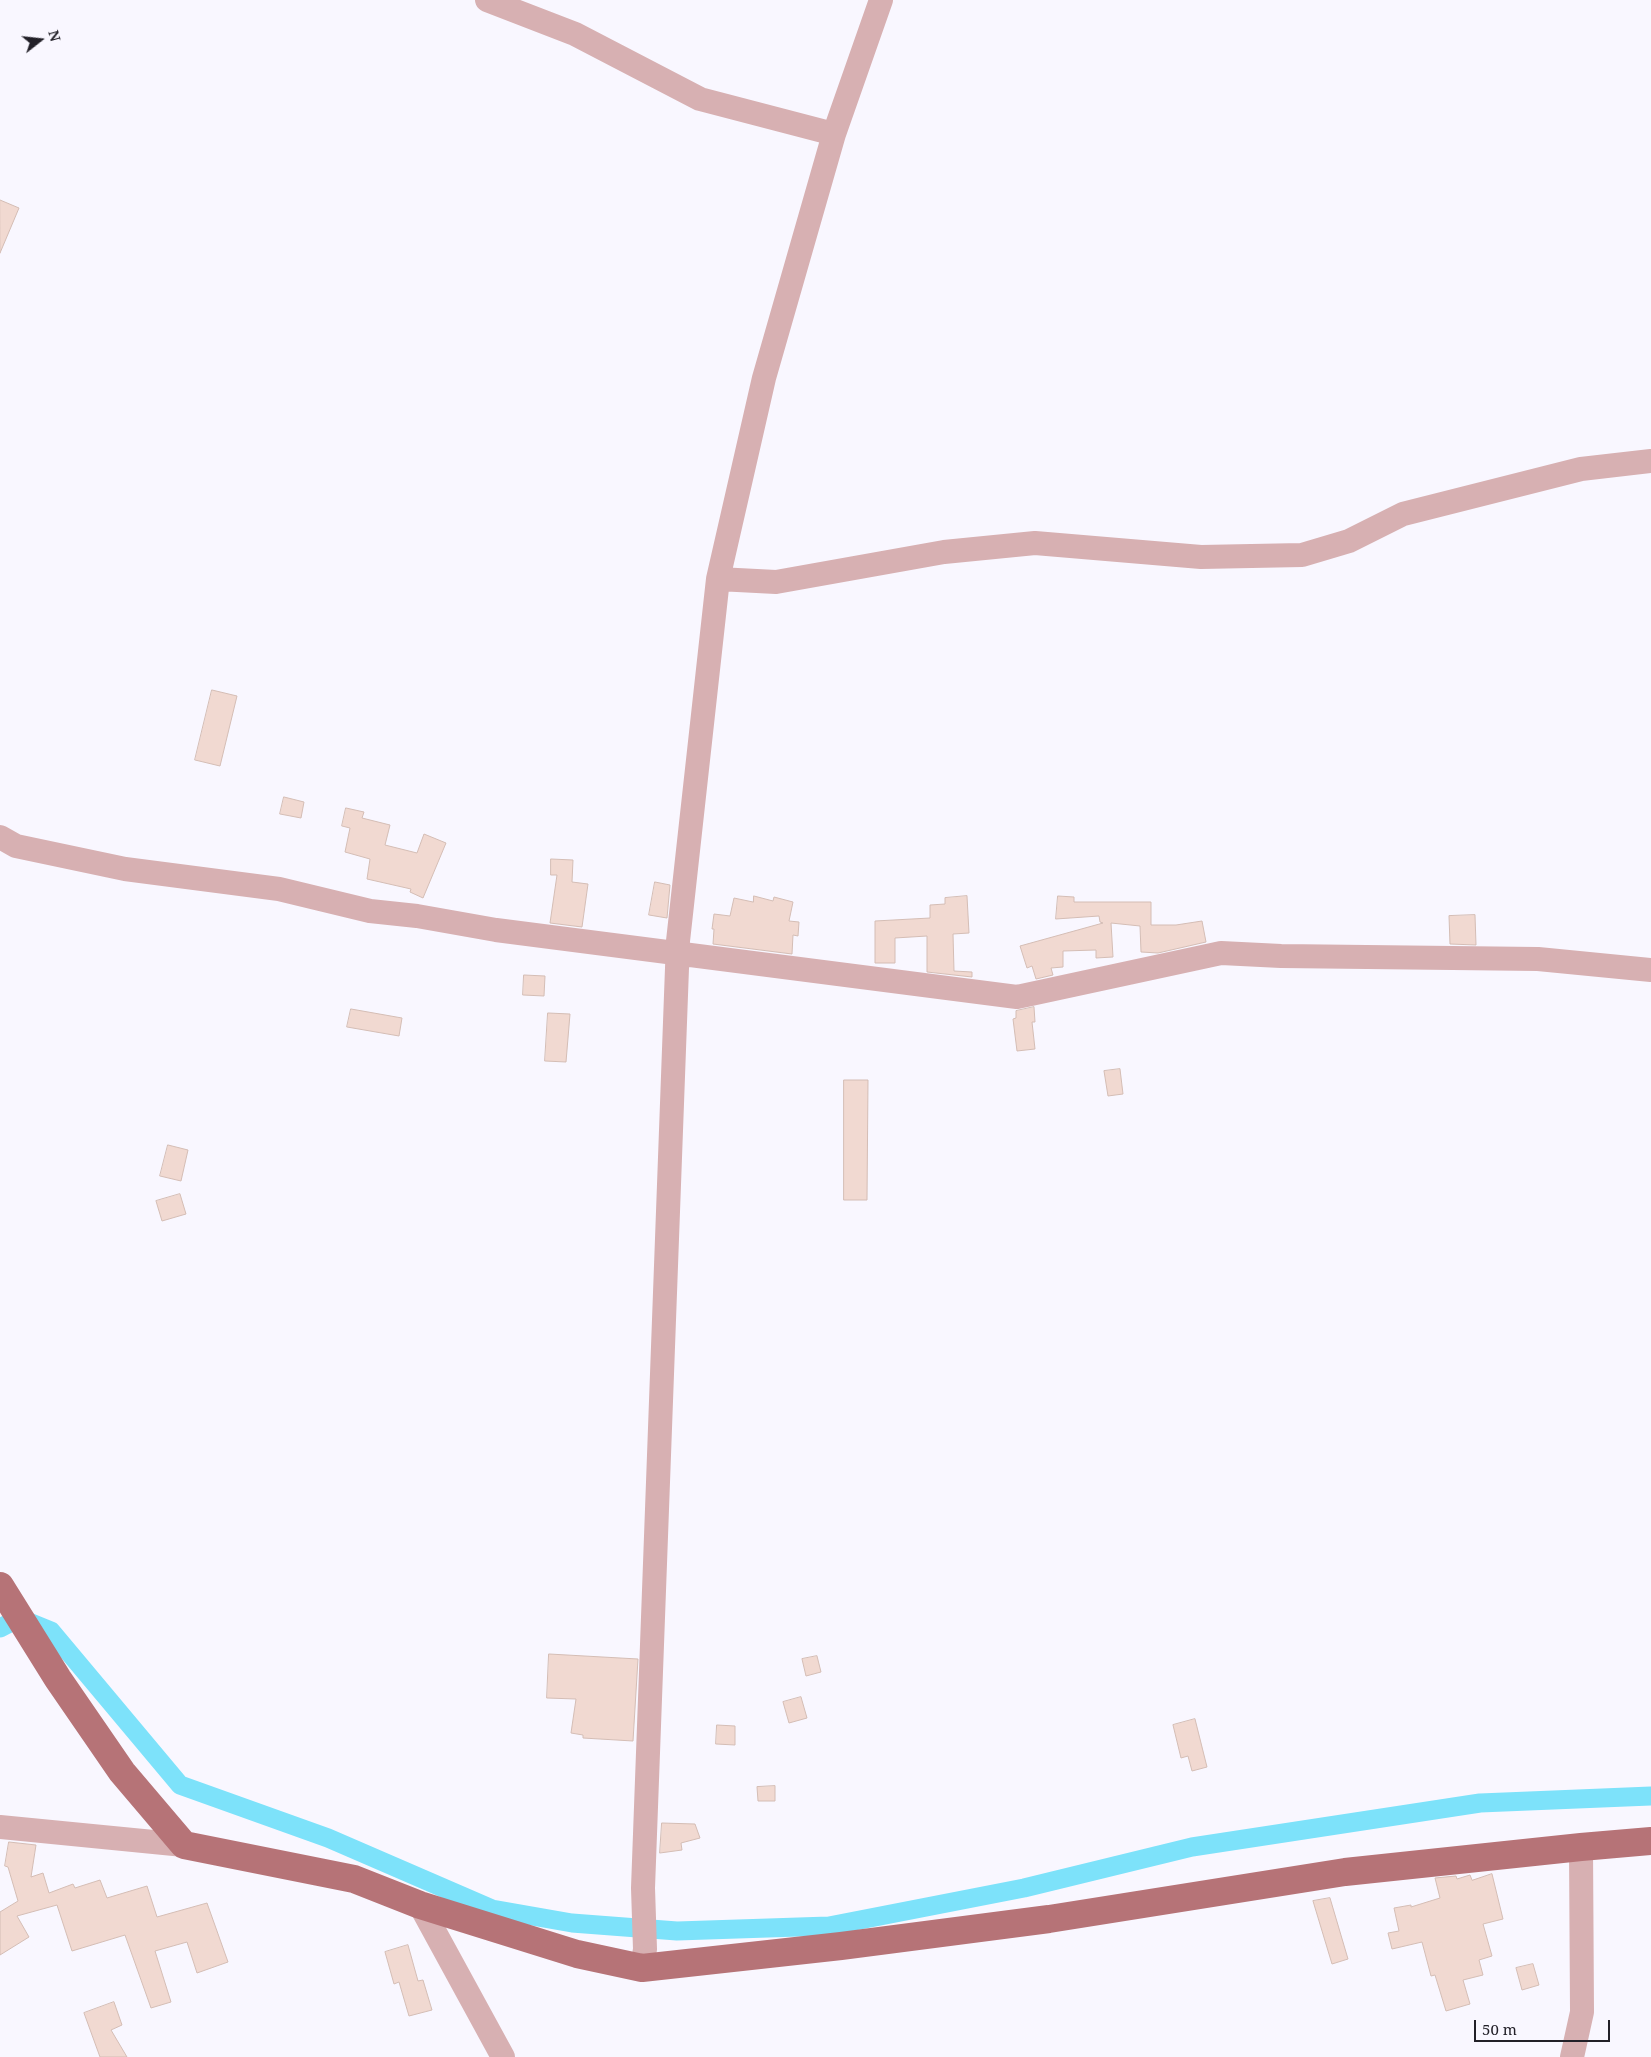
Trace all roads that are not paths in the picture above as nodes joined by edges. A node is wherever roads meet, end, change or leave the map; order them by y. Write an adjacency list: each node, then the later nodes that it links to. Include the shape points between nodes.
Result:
1 (486, 0): 3 (street, via 575,34 700,99)
2 (881, 0): 3 (street)
3 (834, 134): 5 (street, via 764,378)
4 (1651, 461): 5 (street, via 1581,469 1403,514 1349,541 1302,555 1201,557 1035,543 944,552 776,582)
5 (718, 579): 7 (street)
6 (0, 837): 7 (street, via 16,846 125,869 279,888 370,911)
7 (679, 953): 8 (street, via 1017,997 1221,953 1538,958); 15 (street, via 643,1888)
8 (1651, 970)
9 (0, 1586): 12 (main road, via 58,1679 122,1772)
10 (0, 1827): 12 (street)
11 (1651, 1841): 13 (main road)
12 (184, 1844): 14 (main road, via 354,1880)
13 (1581, 1846): 15 (main road, via 1345,1872 1049,1919 841,1946); 17 (street, via 1582,2012)
14 (420, 1905): 15 (main road, via 577,1954); 16 (street)
15 (643, 1958)
16 (502, 2057)
17 (1572, 2057)

